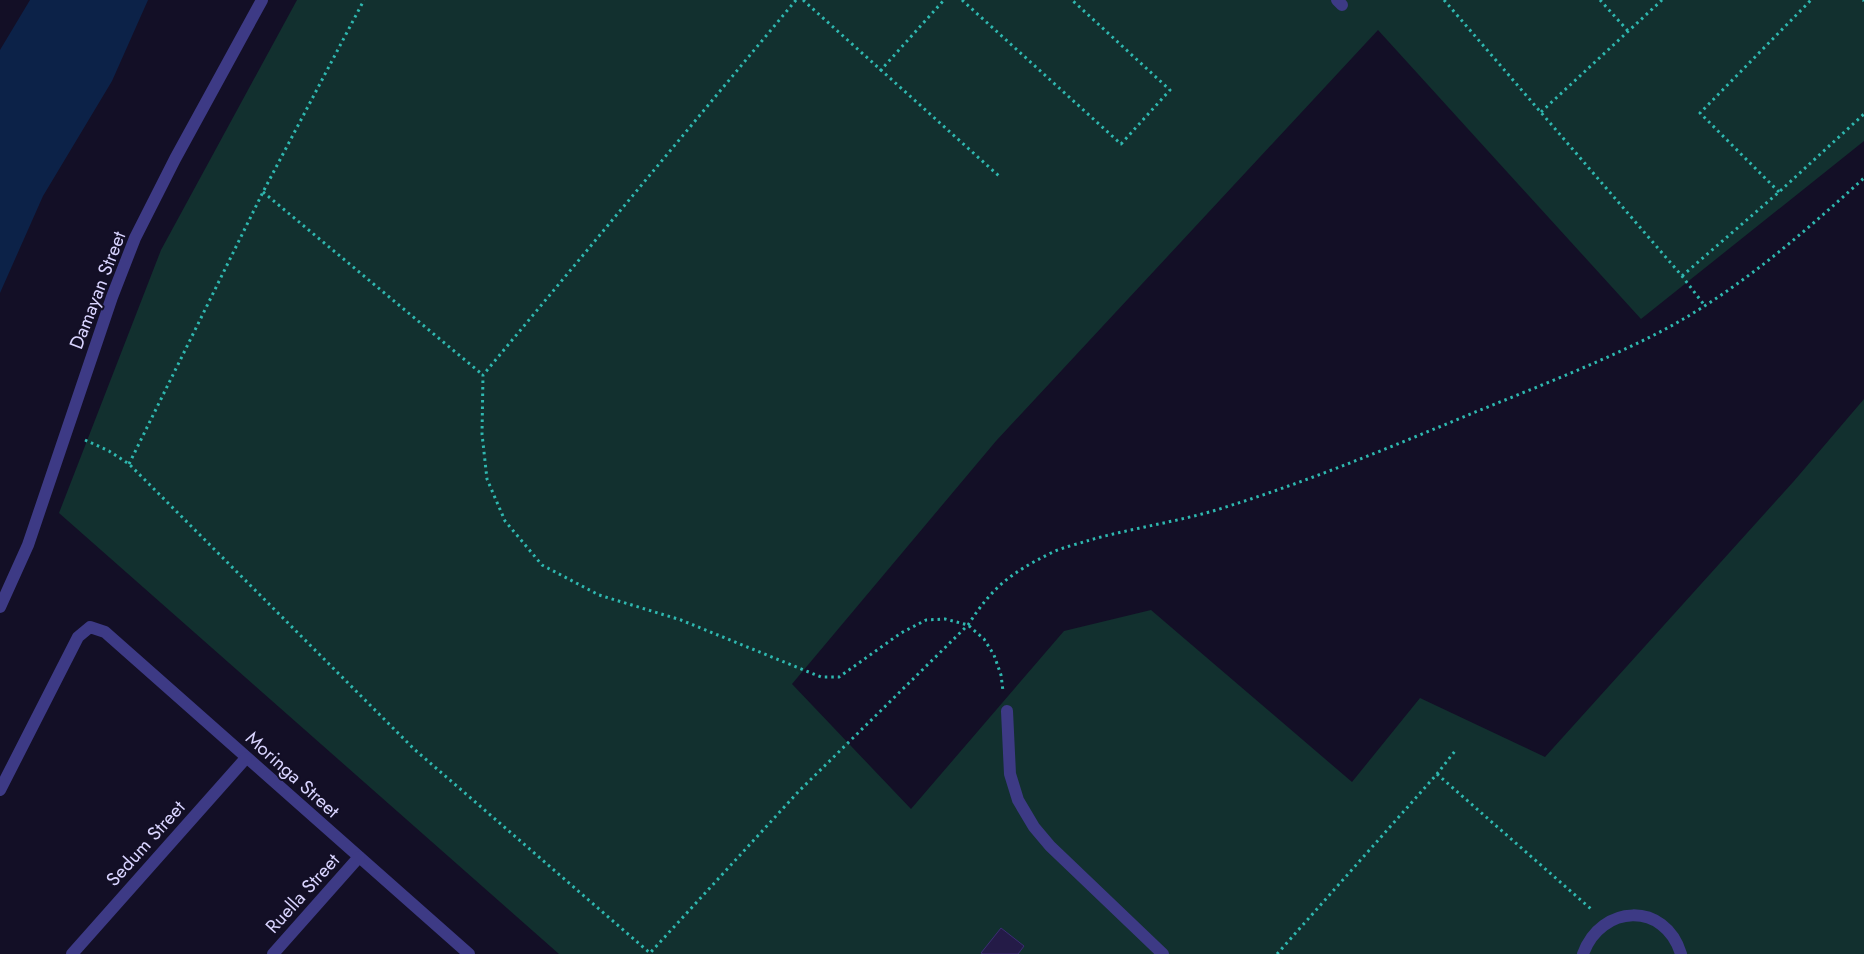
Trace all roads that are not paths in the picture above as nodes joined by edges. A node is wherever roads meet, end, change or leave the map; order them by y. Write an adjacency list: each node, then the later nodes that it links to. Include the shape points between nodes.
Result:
1 (262, 0): 2 (street, Damayan Street, via 179,150 135,238 28,545)
2 (0, 607)
3 (1006, 710): 10 (street, via 1010,774 1018,800 1034,827)
4 (246, 758): 5 (street, Moringa Street, via 105,632 90,627 78,637); 6 (street, Moringa Street); 7 (street, Sedum Street)
5 (0, 790)
6 (359, 857): 8 (street, Ruella Street); 9 (street, Moringa Street)
7 (72, 954)
8 (273, 954)
9 (469, 954)
10 (1163, 954)
11 (1583, 954): 12 (street, via 1587,943 1607,922 1634,915 1648,918 1671,933)
12 (1681, 954)

